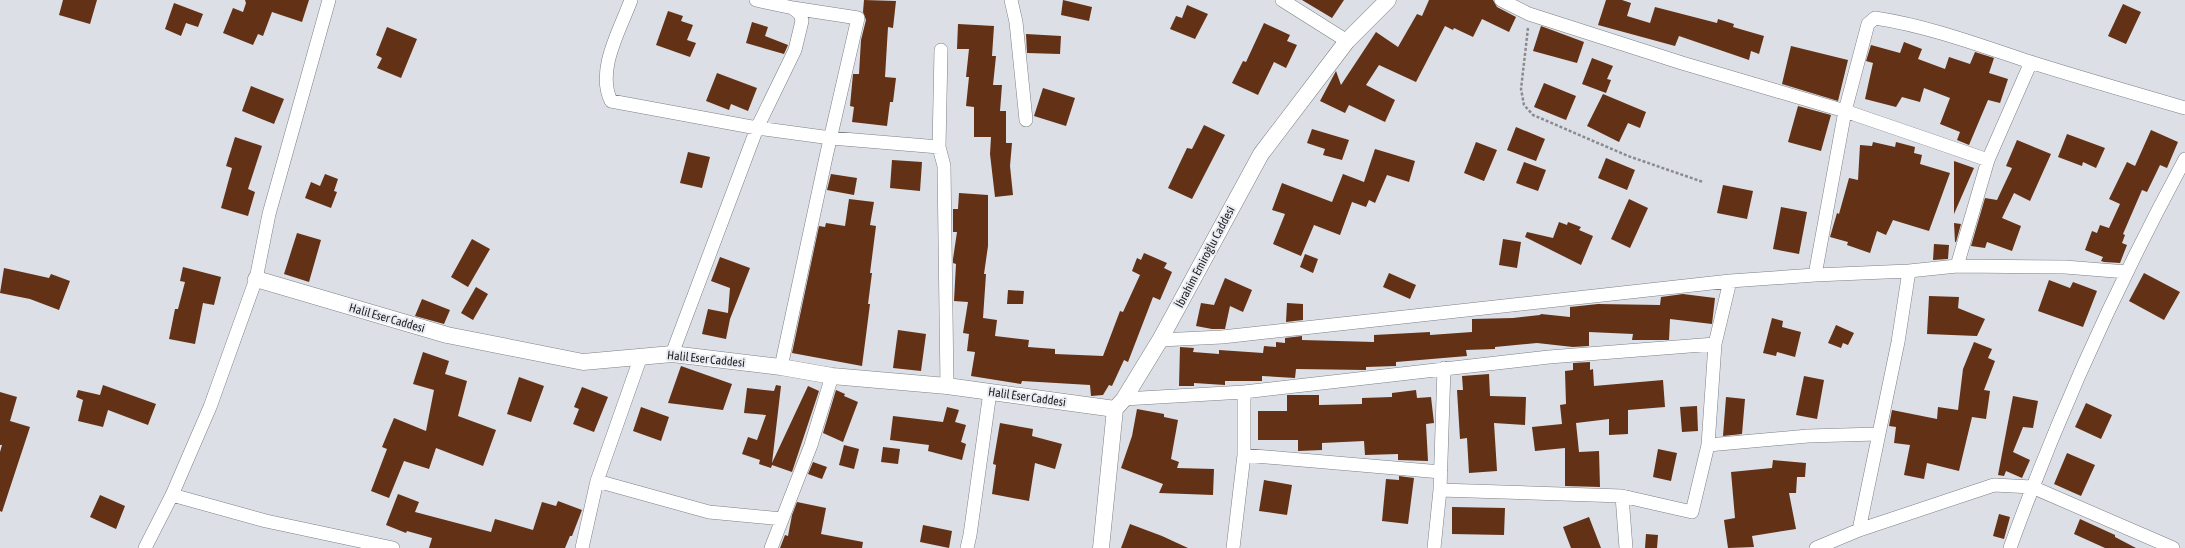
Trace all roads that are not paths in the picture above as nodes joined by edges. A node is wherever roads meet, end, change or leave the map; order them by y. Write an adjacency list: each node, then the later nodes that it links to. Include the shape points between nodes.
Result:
1 (329, 0): 24 (street, via 269,214)
2 (631, 0): 15 (street, via 607,66 607,92 611,101)
3 (756, 0): 8 (street)
4 (1011, 0): 14 (street, via 1016,22)
5 (1282, 0): 9 (street)
6 (1388, 0): 9 (street, İbrahim Emiroğlu Caddesi)
7 (1501, 0): 13 (street, via 1530,14 1682,63)
8 (793, 8): 15 (street, via 800,14 802,21 795,50); 16 (street, via 858,18)
9 (1347, 41): 26 (street, İbrahim Emiroğlu Caddesi, via 1261,154)
10 (941, 50): 17 (street)
11 (2031, 62): 12 (street); 13 (street, via 1973,42 1875,18 1868,24); 19 (street)
12 (2185, 108)
13 (1845, 111): 19 (street); 23 (street)
14 (1026, 120)
15 (757, 128): 16 (street); 28 (street)
16 (831, 138): 17 (street); 30 (street)
17 (939, 147): 33 (street, via 944,166)
18 (2185, 159): 22 (street)
19 (1988, 160): 20 (street)
20 (1957, 266): 21 (street); 22 (street, via 2065,267)
21 (1909, 271): 23 (street); 37 (street, via 1898,342)
22 (2127, 272): 42 (street)
23 (1816, 275): 25 (street)
24 (256, 279): 29 (street, Halil Eser Caddesi, via 447,335 583,362); 44 (street, via 210,407)
25 (1730, 281): 26 (street, via 1222,337); 27 (street)
26 (1160, 340): 36 (street, İbrahim Emiroğlu Caddesi)
27 (1715, 344): 31 (street); 38 (street)
28 (672, 354): 29 (street, Halil Eser Caddesi); 30 (street, Halil Eser Caddesi)
29 (640, 356): 41 (street)
30 (781, 368): 32 (street, Halil Eser Caddesi)
31 (1444, 368): 35 (street); 40 (street)
32 (832, 376): 33 (street, Halil Eser Caddesi); 46 (street, via 811,445)
33 (947, 386): 34 (street, Halil Eser Caddesi)
34 (990, 392): 36 (street, Halil Eser Caddesi); 52 (street)
35 (1244, 392): 36 (street); 39 (street)
36 (1120, 404): 53 (street, İbrahim Emiroğlu Caddesi)
37 (1877, 434): 38 (street, via 1808,436); 47 (street)
38 (1708, 445): 45 (street, via 1692,512)
39 (1244, 455): 40 (street); 54 (street)
40 (1441, 472): 43 (street)
41 (597, 481): 46 (street, via 709,512); 50 (street)
42 (2032, 487): 47 (street, via 1994,486); 58 (street); 59 (street)
43 (1440, 490): 45 (street); 55 (street)
44 (172, 495): 48 (street); 49 (street, via 266,521)
45 (1622, 496): 56 (street)
46 (782, 519): 51 (street)
47 (1859, 530): 57 (street)
48 (145, 548)
49 (393, 548)
50 (582, 548)
51 (771, 548)
52 (967, 548)
53 (1102, 548)
54 (1233, 548)
55 (1434, 548)
56 (1626, 548)
57 (1816, 548)
58 (2010, 548)
59 (2173, 548)

